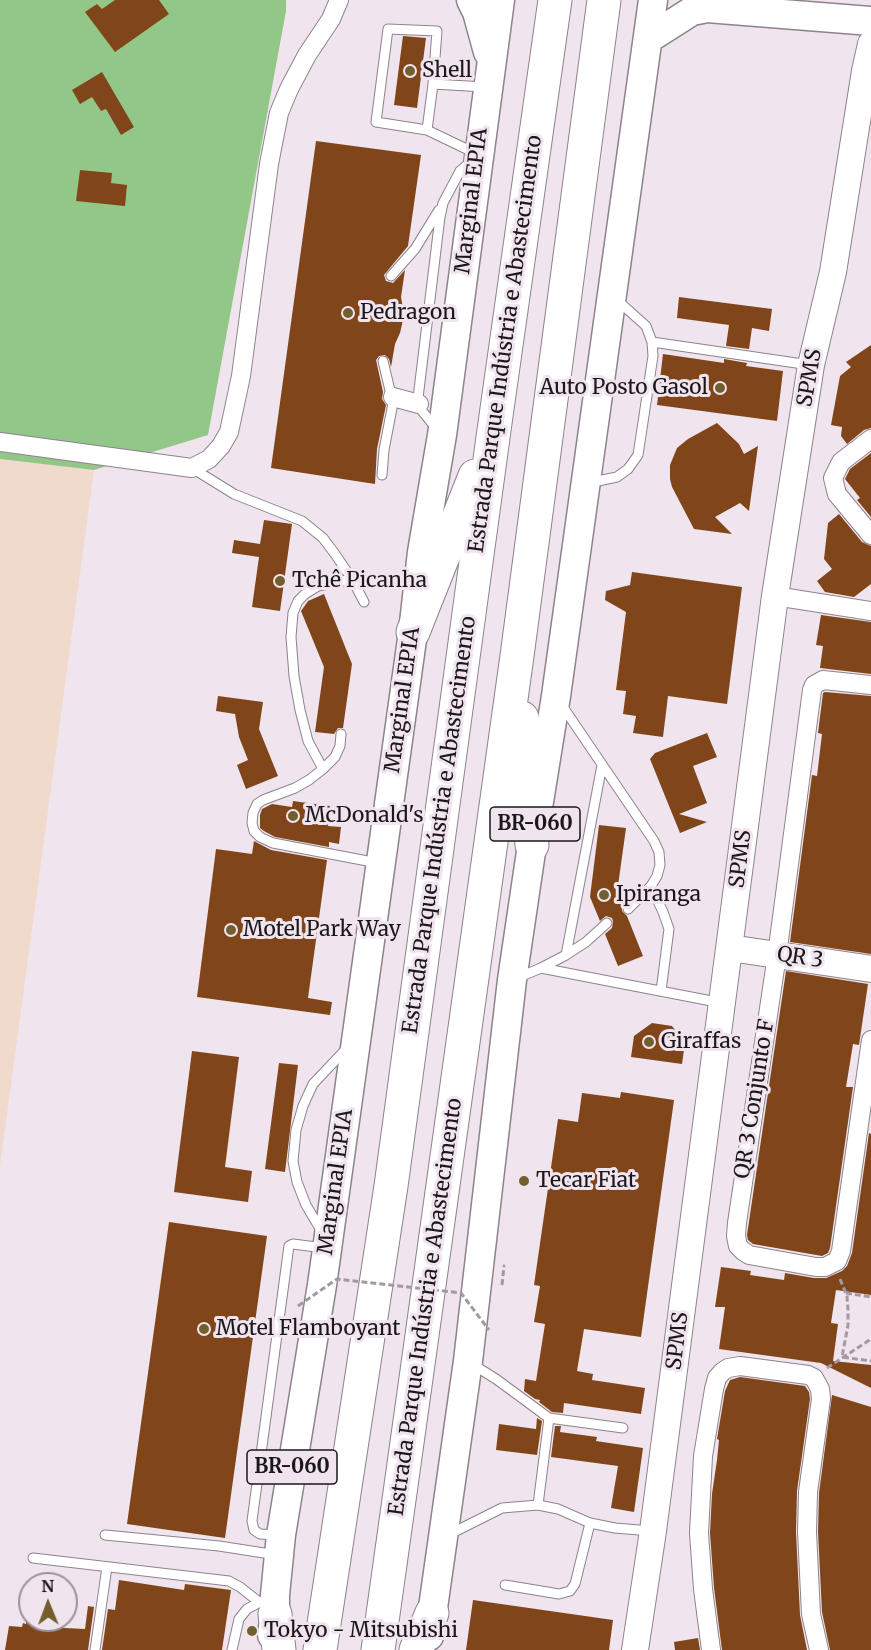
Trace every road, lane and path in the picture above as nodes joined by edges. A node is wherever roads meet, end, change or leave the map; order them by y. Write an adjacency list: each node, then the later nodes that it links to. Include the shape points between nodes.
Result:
1 (339, 0): 9 (street)
2 (353, 0): 9 (street)
3 (471, 0): 13 (main road, via 477,12)
4 (500, 0): 13 (main road, Marginal EPIA / BR-060)
5 (555, 0): 25 (highway, Estrada Parque Indústria e Abastecimento)
6 (604, 0): 38 (highway, Estrada Parque Indústria e Abastecimento)
7 (653, 0): 10 (main road, BR-060)
8 (859, 13): 10 (main road, via 707,8 692,11); 12 (street, SPMS)
9 (331, 19): 29 (street, via 307,55 279,113 241,376 229,432 209,459)
10 (648, 39): 19 (main road, BR-060)
11 (871, 44): 12 (street, SPMS)
12 (865, 71): 22 (street, SPMS, via 833,272)
13 (489, 75): 14 (lane); 16 (main road, Marginal EPIA / BR-060)
14 (433, 84): 15 (lane); 15 (lane, via 437,31 388,29 376,122)
15 (427, 130): 16 (lane)
16 (478, 154): 17 (lane, via 460,171); 26 (main road, Marginal EPIA / BR-060)
17 (443, 203): 18 (lane, via 415,249); 24 (lane)
18 (391, 276)
19 (612, 295): 20 (lane, via 646,326); 31 (main road, BR-060)
20 (652, 342): 22 (lane); 31 (lane, via 638,455 617,477)
21 (383, 361): 23 (lane)
22 (811, 365): 34 (street, SPMS)
23 (393, 397): 24 (street); 30 (lane)
24 (419, 404): 26 (lane)
25 (494, 430): 37 (highway); 85 (highway, Estrada Parque Indústria e Abastecimento, via 391,1186)
26 (442, 435): 37 (main road, Marginal EPIA / BR-060)
27 (871, 439): 32 (street, via 841,462 833,478 837,494)
28 (0, 442): 29 (street)
29 (192, 468): 33 (lane, via 234,494 302,521 323,538)
30 (382, 475)
31 (586, 484): 40 (main road, BR-060)
32 (871, 535)
33 (352, 579): 35 (lane); 43 (lane, via 318,586 305,594 293,613 291,637 300,710 308,741)
34 (775, 596): 36 (street); 49 (street, SPMS)
35 (364, 602)
36 (871, 611)
37 (412, 632): 45 (main road, Marginal EPIA / BR-060)
38 (517, 656): 44 (highway); 86 (highway, Estrada Parque Indústria e Abastecimento)
39 (871, 686): 51 (street, QR 3 Conjunto F, via 824,680 812,690)
40 (556, 696): 42 (lane); 44 (main road, BR-060)
41 (341, 734): 43 (lane, via 335,757)
42 (602, 765): 46 (lane, via 659,852 660,865); 50 (lane)
43 (323, 769): 45 (lane, via 295,788 257,804 254,831 273,843)
44 (532, 845): 54 (main road, BR-060)
45 (380, 864): 57 (main road, Marginal EPIA / BR-060)
46 (651, 886): 47 (lane); 55 (lane, via 669,929)
47 (628, 909)
48 (607, 923): 50 (lane)
49 (730, 948): 51 (street, QR 3); 56 (street, SPMS)
50 (566, 955): 52 (lane)
51 (777, 955): 53 (street, QR 3); 58 (street, QR 3 Conjunto F, via 737,1223 738,1246 749,1255 816,1267 837,1261)
52 (541, 968): 54 (lane); 55 (lane)
53 (871, 969)
54 (512, 980): 65 (main road, BR-060)
55 (661, 991): 56 (lane)
56 (723, 1003): 72 (street, SPMS)
57 (356, 1039): 59 (main road, Marginal EPIA / BR-060); 59 (lane, via 313,1084 296,1130 293,1161 297,1182)
58 (871, 1040)
59 (327, 1244): 75 (main road, Marginal EPIA / BR-060); 75 (lane, via 289,1246 252,1521 254,1530)
60 (871, 1297): 64 (path, via 846,1293 848,1325)
61 (298, 1306): 62 (path, bridge, via 337,1279 461,1293)
62 (489, 1330)
63 (871, 1339): 64 (path)
64 (842, 1357): 66 (path); 67 (path)
65 (468, 1361): 68 (lane); 74 (main road, BR-060)
66 (871, 1361)
67 (814, 1378): 90 (street, via 740,1366 728,1368 717,1378 703,1456 699,1533); 91 (street, via 821,1399 808,1492 807,1532 811,1614)
68 (549, 1418): 69 (lane); 70 (lane)
69 (623, 1428)
70 (538, 1505): 71 (lane); 74 (lane, via 502,1508)
71 (590, 1523): 72 (lane); 78 (lane, via 570,1591 559,1594)
72 (653, 1531): 89 (street, SPMS)
73 (105, 1535): 75 (lane, via 219,1546)
74 (443, 1539): 80 (main road, BR-060)
75 (280, 1545): 79 (main road, Marginal EPIA / BR-060)
76 (33, 1558): 77 (lane)
77 (107, 1567): 79 (lane, via 229,1581); 81 (lane)
78 (505, 1585)
79 (270, 1604): 82 (lane, via 247,1609 239,1619); 83 (main road, Marginal EPIA / BR-060); 84 (highway)
80 (432, 1613): 87 (highway); 88 (main road, BR-060)
81 (95, 1650)
82 (232, 1650)
83 (269, 1650)
84 (279, 1650)
85 (320, 1650)
86 (378, 1650)
87 (416, 1650)
88 (427, 1650)
89 (635, 1650)
90 (711, 1650)
91 (819, 1650)

